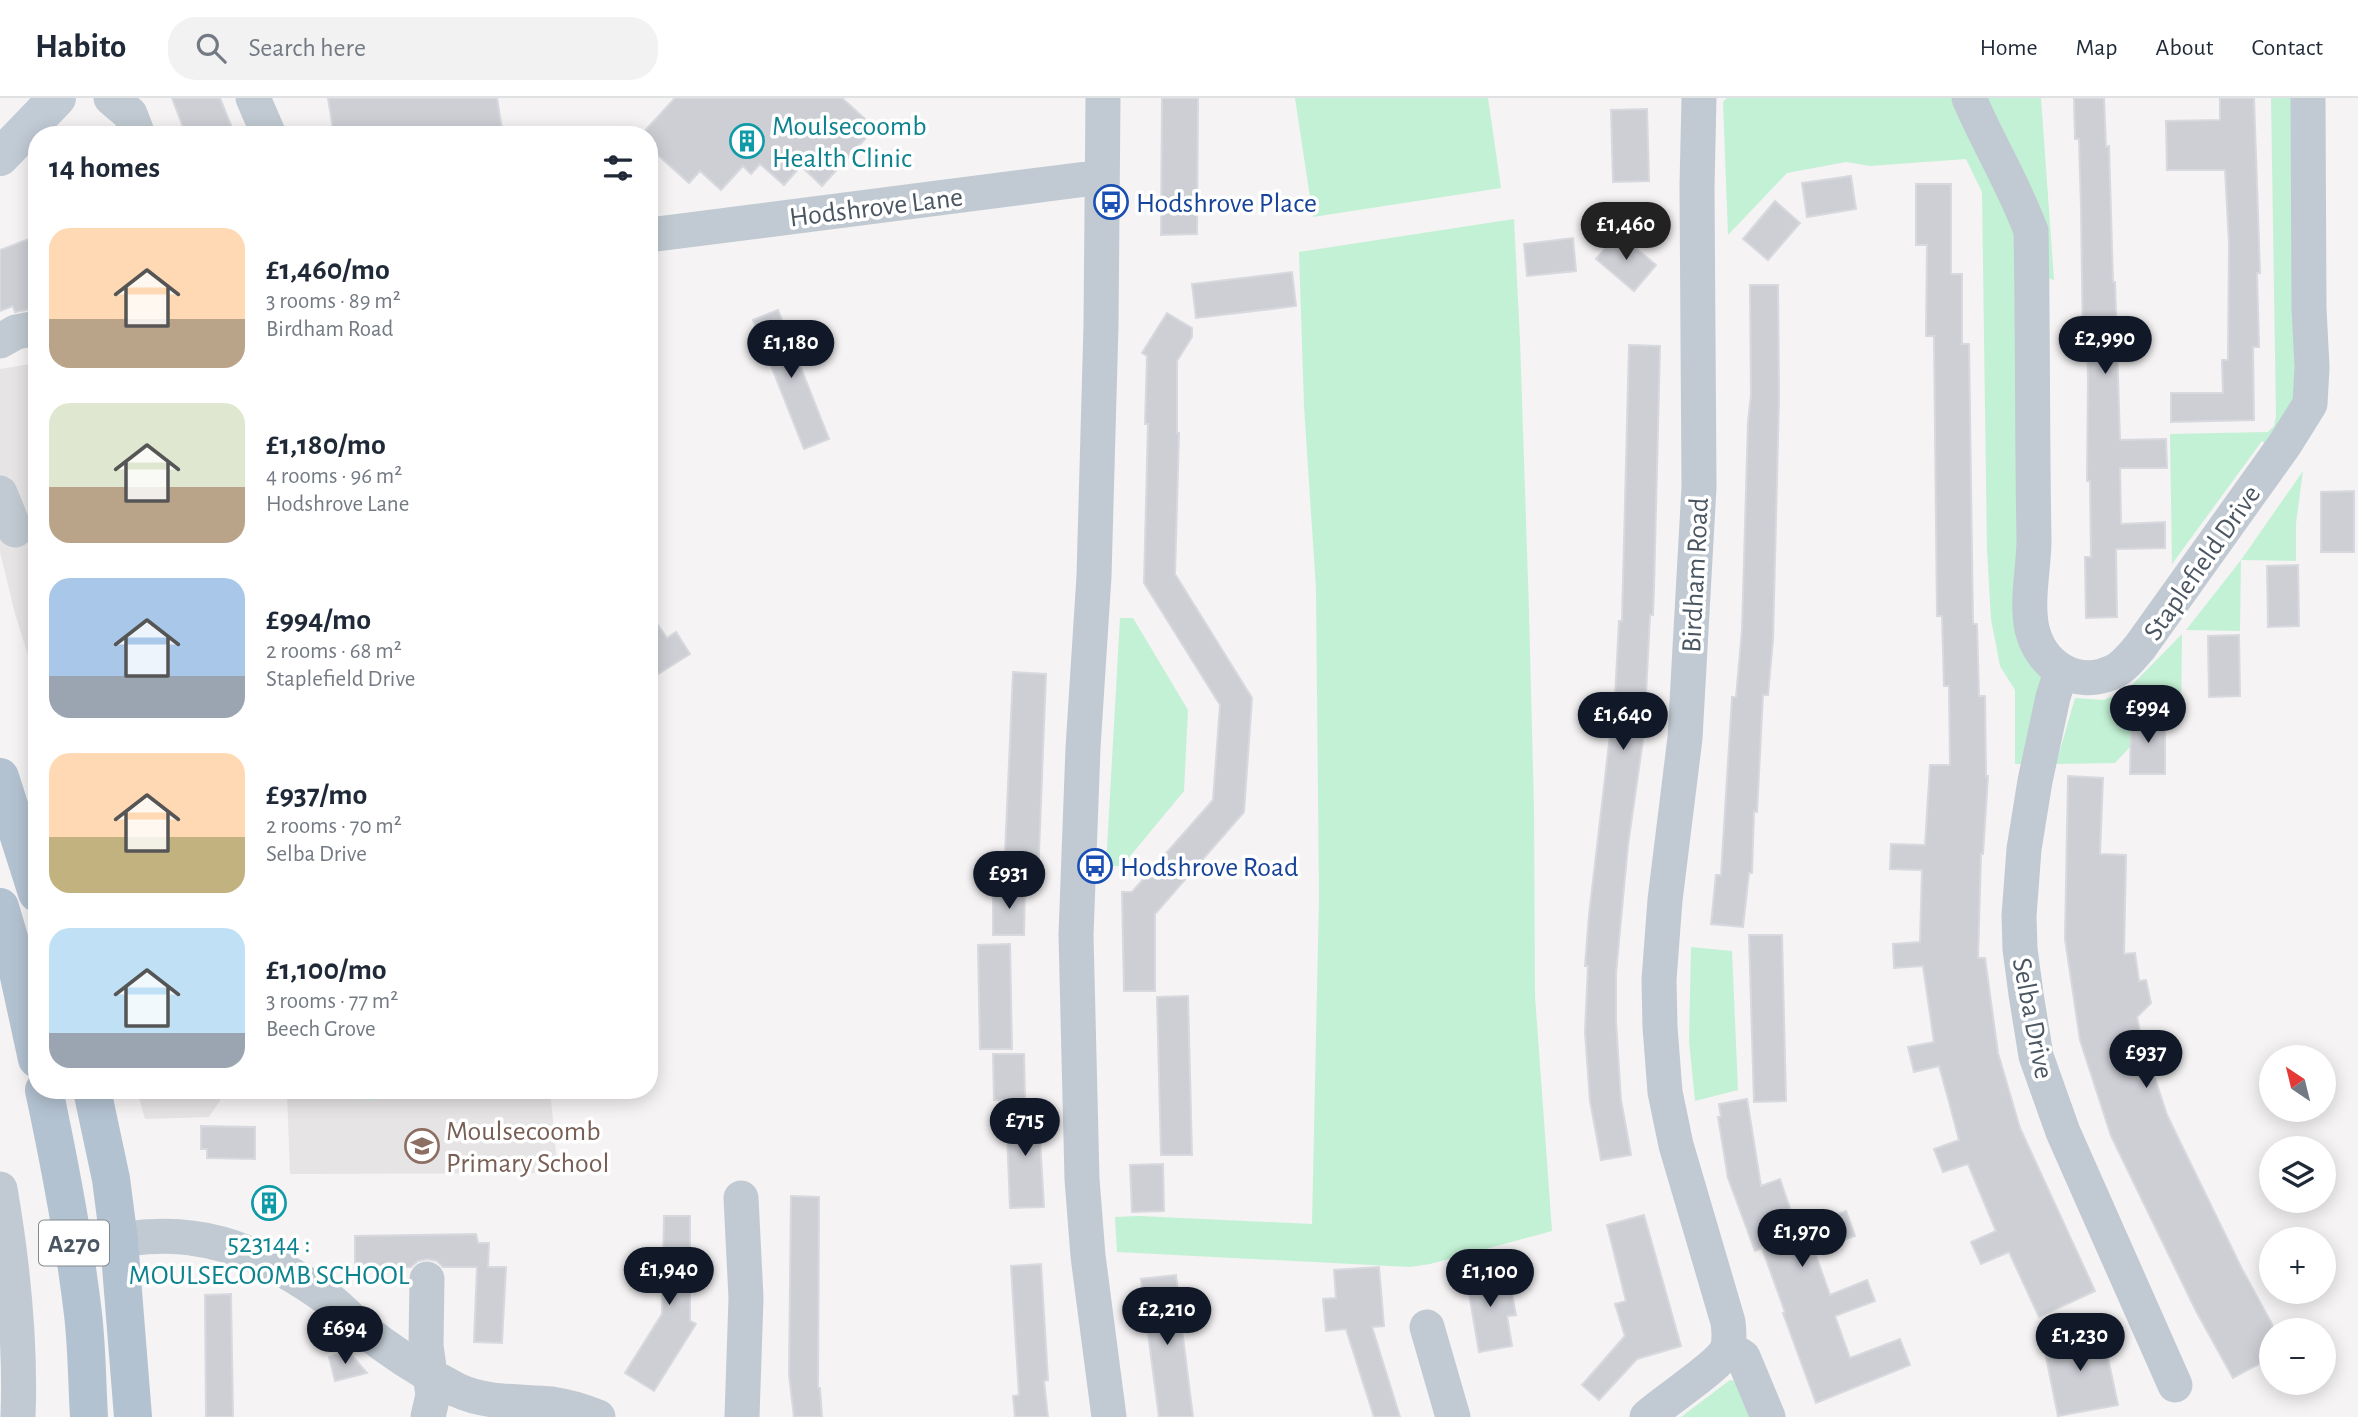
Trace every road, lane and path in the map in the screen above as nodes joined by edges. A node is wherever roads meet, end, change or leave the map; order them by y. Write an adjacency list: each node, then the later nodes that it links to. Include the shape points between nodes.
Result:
1 (57, 98): 8 (street)
2 (111, 98): 9 (street, via 130,114)
3 (253, 98): 10 (street)
4 (1102, 98): 13 (street)
5 (1699, 98): 32 (street, Birdham Road, via 1699,487 1685,738 1659,980 1665,1092 1679,1157 1728,1322)
6 (1969, 98): 19 (street, via 2031,231 2031,619 2038,644)
7 (2308, 98): 19 (street, Staplefield Drive, via 2310,404 2140,648 2110,673 2085,678)
8 (30, 126)
9 (135, 126)
10 (265, 126)
11 (28, 128): 12 (street)
12 (0, 157)
13 (1102, 177): 14 (street, Hodshrove Lane); 42 (street, via 1094,576 1076,935 1082,1179)
14 (658, 234)
15 (28, 330): 16 (street)
16 (0, 341)
17 (0, 493): 18 (street)
18 (15, 530)
19 (2061, 672): 34 (street, Selba Drive, via 2024,849 2019,916 2025,994 2036,1056 2063,1132)
20 (0, 777): 21 (main road)
21 (28, 865)
22 (0, 907): 23 (main road)
23 (28, 1018)
24 (46, 1099): 29 (main road, A270)
25 (94, 1099): 28 (main road, A270)
26 (0, 1189): 36 (street, via 18,1331)
27 (741, 1198): 41 (street, via 746,1298)
28 (120, 1241): 29 (street); 33 (street, via 192,1238 264,1259); 38 (main road, A270)
29 (74, 1246): 37 (main road, A270)
30 (427, 1279): 33 (street, via 426,1346)
31 (1427, 1327): 43 (street)
32 (1728, 1347): 35 (street, via 1719,1360); 44 (street, via 1743,1357)
33 (431, 1374): 39 (street); 40 (street, via 479,1398 553,1404)
34 (2175, 1385)
35 (1649, 1416)
36 (18, 1417)
37 (89, 1417)
38 (132, 1417)
39 (428, 1417)
40 (598, 1417)
41 (742, 1417)
42 (1109, 1417)
43 (1453, 1417)
44 (1768, 1417)

